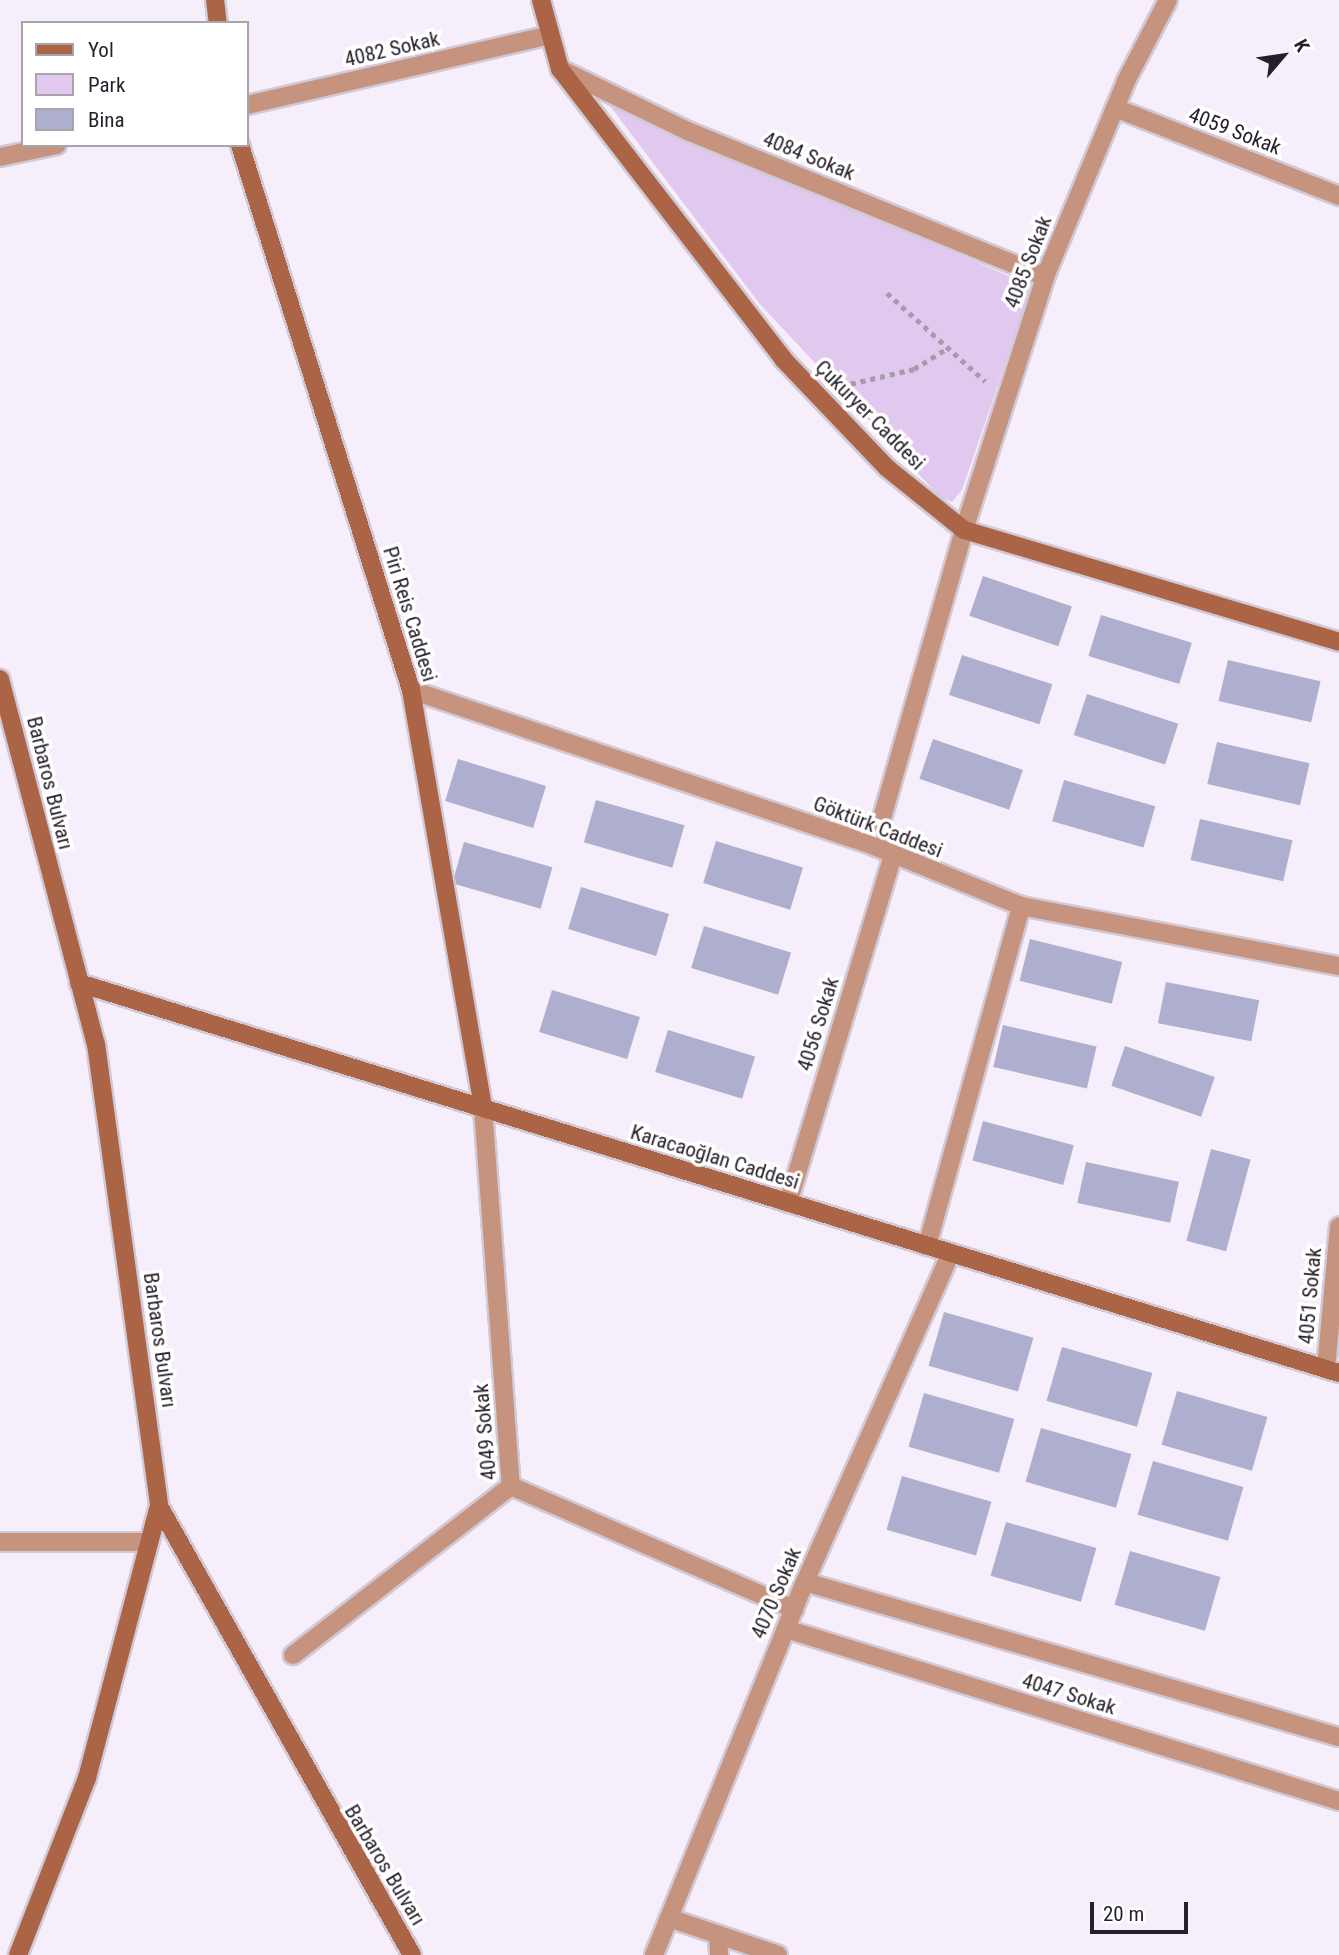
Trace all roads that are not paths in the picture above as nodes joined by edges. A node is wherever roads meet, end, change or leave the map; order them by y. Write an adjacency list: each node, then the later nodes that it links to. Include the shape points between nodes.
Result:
1 (215, 0): 4 (street)
2 (541, 0): 5 (street, Çukuryer Caddesi)
3 (1168, 0): 8 (street, 4085 Sokak)
4 (218, 21)
5 (547, 36): 6 (street, Çukuryer Caddesi); 7 (street, 4082 Sokak)
6 (560, 69): 13 (street, 4084 Sokak, via 690,132); 14 (street, Çukuryer Caddesi, via 813,392 887,468)
7 (248, 105)
8 (1115, 108): 12 (street, 4059 Sokak); 13 (street, 4085 Sokak)
9 (48, 147): 11 (street)
10 (241, 147): 17 (street, Piri Reis Caddesi)
11 (0, 157)
12 (1339, 195)
13 (1045, 277): 14 (street, 4085 Sokak)
14 (964, 530): 15 (street, Çukuryer Caddesi); 18 (street, 4085 Sokak)
15 (1339, 642)
16 (0, 679): 22 (street, Barbaros Bulvarı)
17 (411, 690): 18 (street, Göktürk Caddesi); 23 (street, Piri Reis Caddesi)
18 (874, 846): 19 (street, Göktürk Caddesi)
19 (892, 858): 20 (street, Göktürk Caddesi); 24 (street, 4056 Sokak)
20 (1021, 906): 21 (street, Göktürk Caddesi); 26 (street)
21 (1339, 966)
22 (79, 983): 23 (street, Karacaoğlan Caddesi); 30 (street, Barbaros Bulvarı, via 96,1044)
23 (483, 1108): 24 (street, Karacaoğlan Caddesi); 29 (street, 4049 Sokak)
24 (788, 1203): 26 (street, Karacaoğlan Caddesi)
25 (1339, 1227): 28 (street, 4051 Sokak)
26 (927, 1246): 27 (street, Karacaoğlan Caddesi)
27 (951, 1253): 28 (street, Karacaoğlan Caddesi); 33 (street, 4070 Sokak)
28 (1333, 1371)
29 (511, 1486): 34 (street, 4049 Sokak); 36 (street)
30 (159, 1506): 32 (street); 42 (street, Barbaros Bulvarı)
31 (0, 1542): 32 (street)
32 (148, 1542): 41 (street, via 87,1778)
33 (805, 1582): 34 (street, 4070 Sokak); 37 (street)
34 (794, 1609): 35 (street, 4070 Sokak)
35 (786, 1629): 38 (street, 4047 Sokak); 39 (street, 4070 Sokak)
36 (293, 1655)
37 (1339, 1737)
38 (1339, 1801)
39 (669, 1918): 40 (street); 43 (street, 4070 Sokak)
40 (718, 1935): 44 (street); 45 (street)
41 (18, 1955)
42 (412, 1955)
43 (654, 1955)
44 (719, 1955)
45 (778, 1955)

